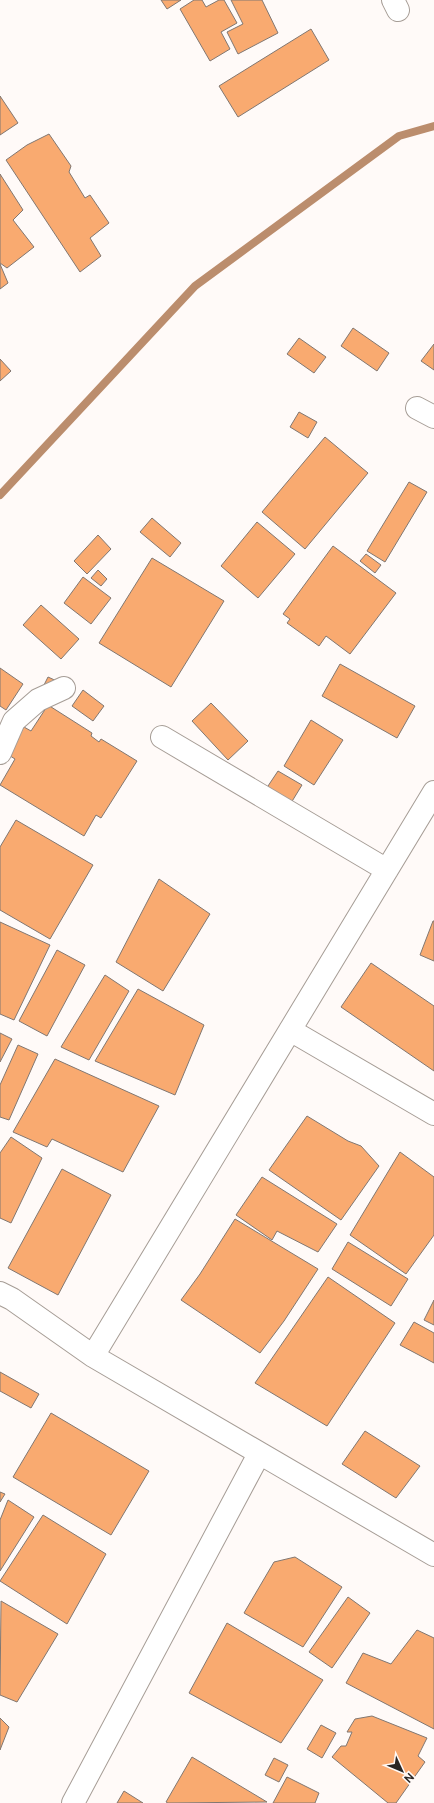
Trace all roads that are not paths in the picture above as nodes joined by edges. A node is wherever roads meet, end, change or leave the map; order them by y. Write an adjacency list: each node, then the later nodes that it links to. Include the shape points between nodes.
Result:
1 (64, 688): 3 (street, via 38,700 14,721)
2 (162, 737): 5 (street)
3 (0, 753)
4 (434, 792): 5 (street)
5 (387, 870): 6 (street)
6 (290, 1030): 7 (street); 9 (street)
7 (434, 1114)
8 (0, 1292): 9 (street)
9 (93, 1356): 10 (street)
10 (260, 1454): 11 (street); 12 (street)
11 (434, 1555)
12 (73, 1803)

